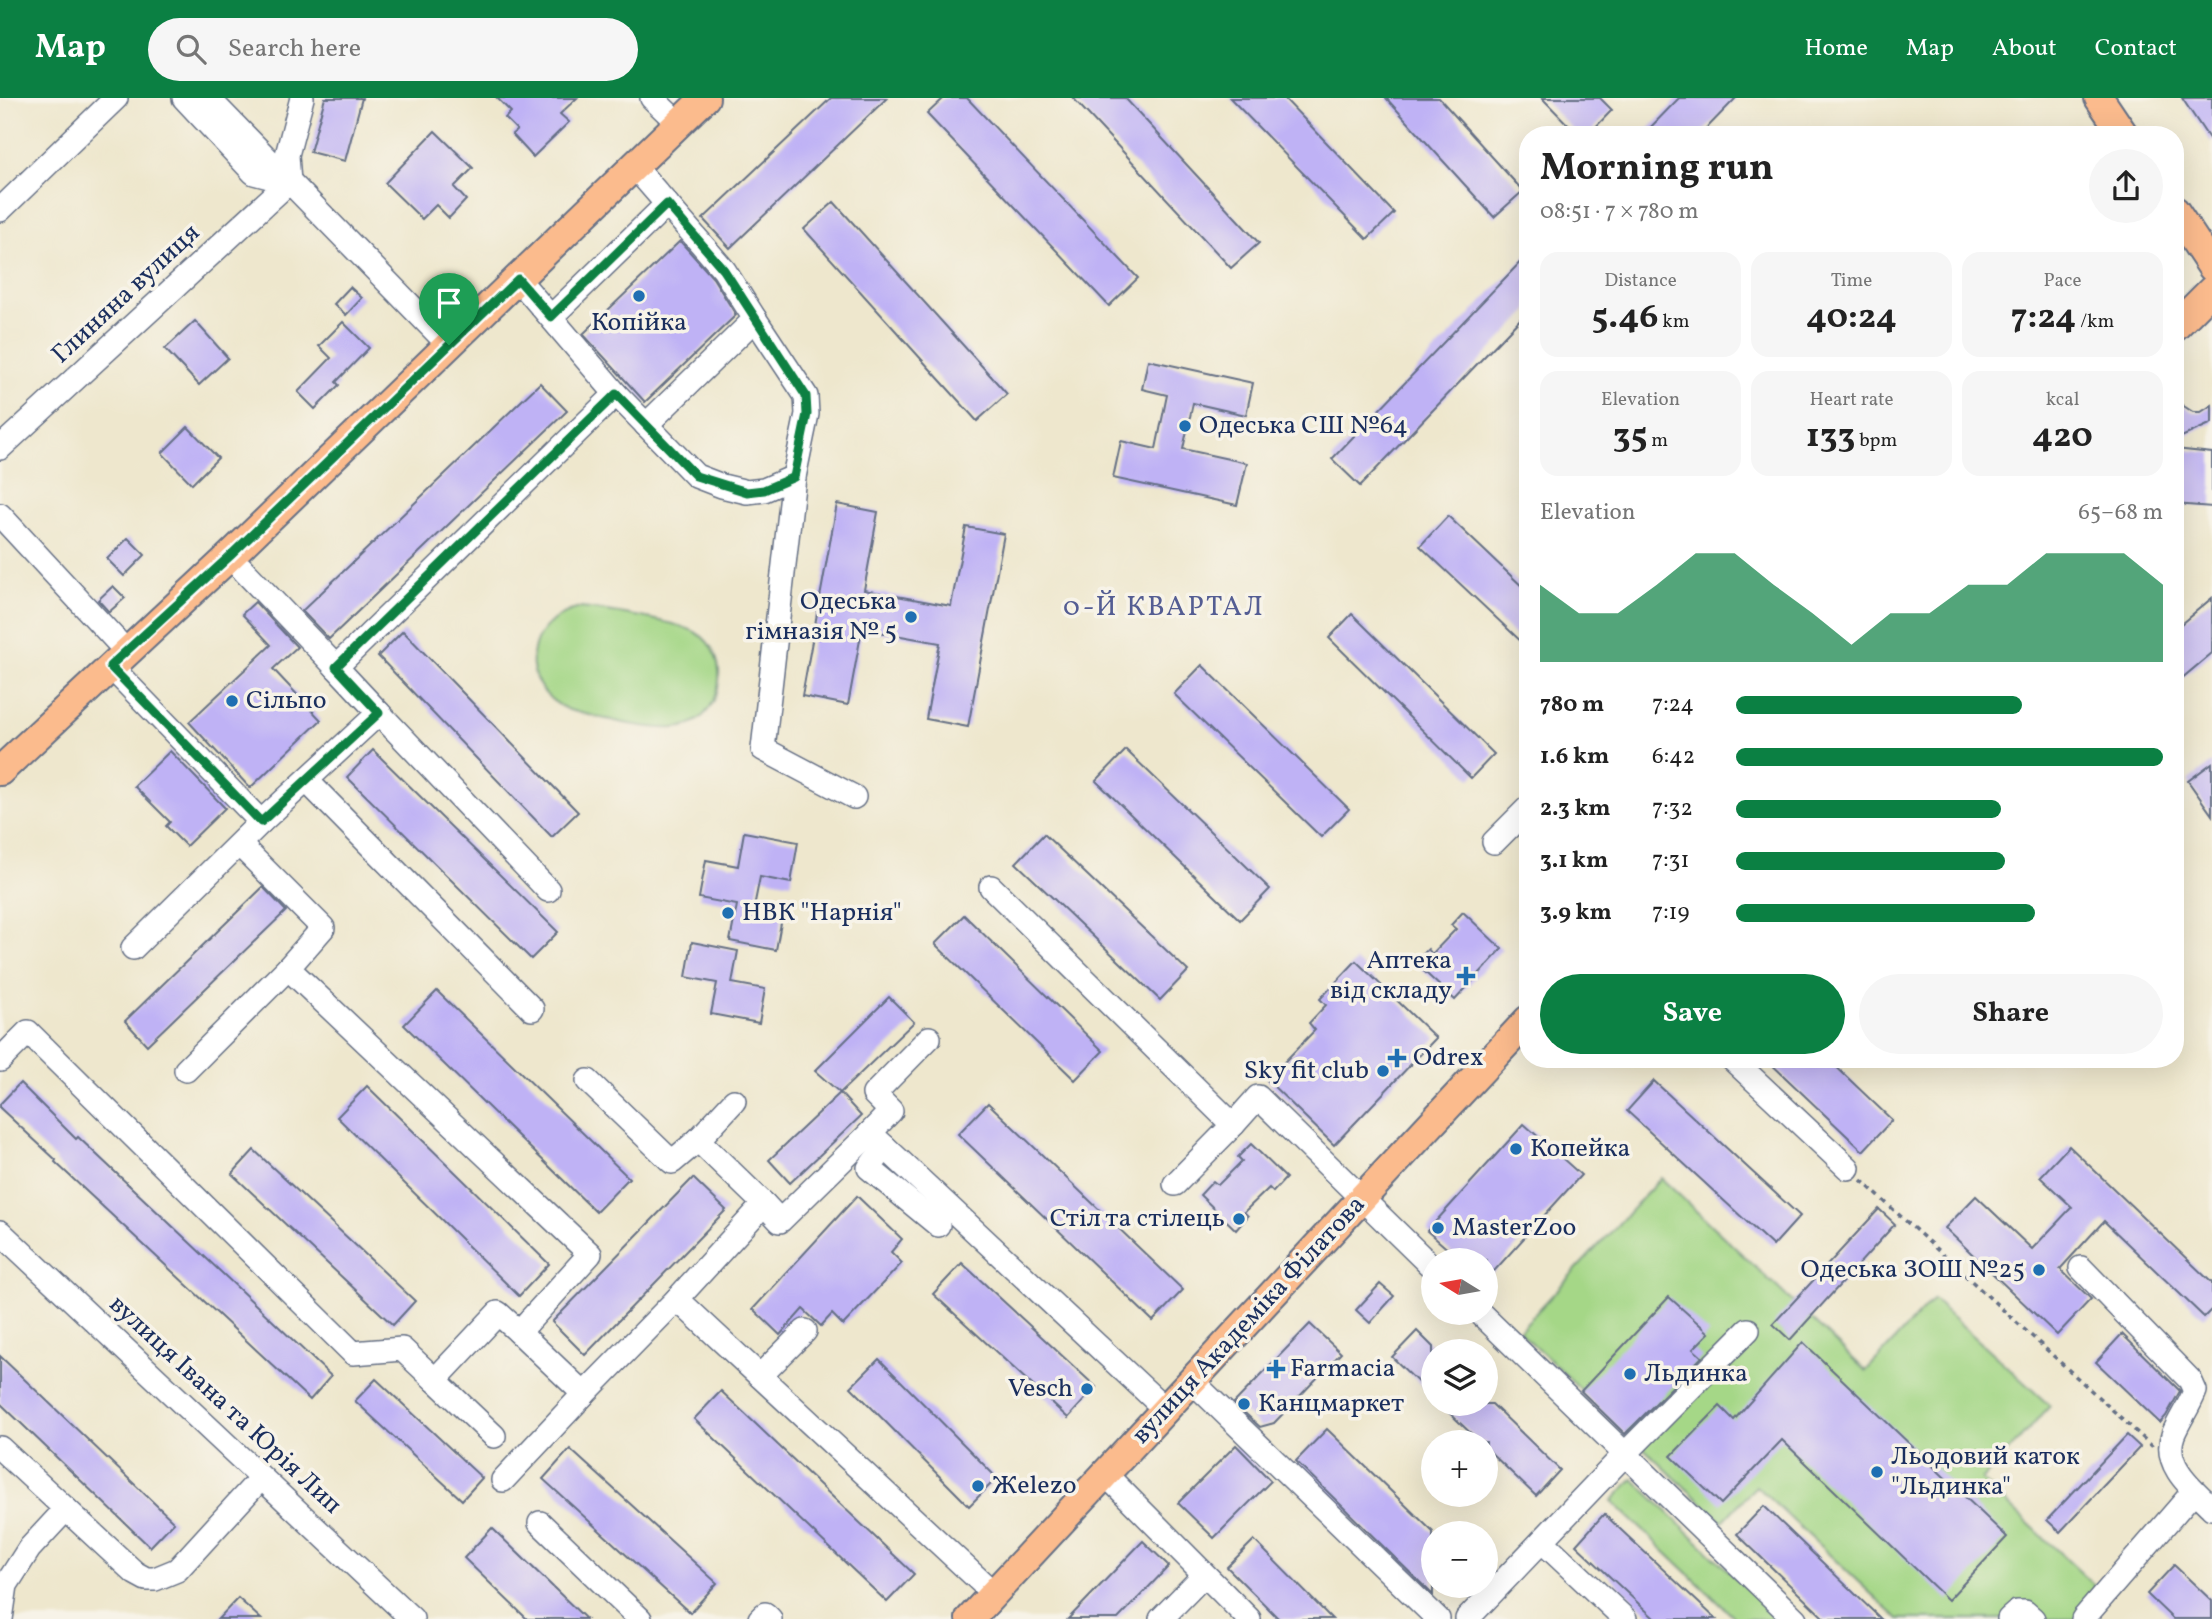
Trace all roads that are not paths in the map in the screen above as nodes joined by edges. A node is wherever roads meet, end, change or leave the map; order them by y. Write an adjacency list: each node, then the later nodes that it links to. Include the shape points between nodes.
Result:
1 (116, 98): 13 (street)
2 (184, 98): 11 (street, via 254,173)
3 (208, 98): 11 (street)
4 (302, 98): 11 (street, via 286,155)
5 (652, 98): 8 (street)
6 (705, 98): 8 (main road)
7 (2099, 98): 9 (main road)
8 (678, 123): 10 (main road)
9 (2118, 126)
10 (634, 166): 12 (street); 16 (main road)
11 (289, 182): 21 (street); 24 (street, Глиняна вулиця)
12 (667, 204): 18 (street); 20 (street, via 724,270)
13 (0, 210)
14 (2184, 225): 15 (main road)
15 (2212, 267)
16 (518, 279): 18 (street); 21 (main road)
17 (2212, 290): 19 (main road)
18 (551, 317): 22 (street)
19 (2184, 318)
20 (755, 319): 23 (street); 25 (street, via 806,396 807,414)
21 (449, 345): 27 (main road)
22 (616, 394): 23 (street); 29 (street)
23 (646, 425): 25 (street, via 696,476 722,486 747,492 764,490)
24 (0, 448)
25 (794, 477): 33 (street, via 763,748)
26 (0, 515): 28 (street)
27 (230, 556): 28 (main road); 29 (street)
28 (118, 659): 31 (main road); 35 (street)
29 (336, 667): 30 (street)
30 (379, 713): 32 (street); 39 (street)
31 (0, 771)
32 (307, 781): 35 (street); 42 (street)
33 (854, 797)
34 (1519, 817): 36 (street)
35 (261, 822): 37 (street)
36 (1494, 842)
37 (240, 845): 40 (street); 41 (street, via 323,929)
38 (991, 887): 50 (street)
39 (548, 890)
40 (133, 948)
41 (288, 968): 47 (street); 65 (street, via 590,1254)
42 (532, 1009)
43 (1519, 1030): 55 (main road, вулиця Академіка Філатова)
44 (929, 1038): 52 (street, via 874,1094 891,1111)
45 (0, 1060): 67 (street, via 28,1032 353,1353 402,1349)
46 (1742, 1068): 53 (street)
47 (186, 1070)
48 (588, 1081): 51 (street, via 672,1162)
49 (734, 1101): 51 (street)
50 (1233, 1125): 54 (street); 55 (street, via 1258,1097)
51 (698, 1140): 56 (street)
52 (878, 1140): 56 (street, via 780,1221); 57 (street, via 869,1168); 70 (street)
53 (1848, 1168)
54 (1175, 1184)
55 (1362, 1200): 59 (street); 68 (main road, вулиця Академіка Філатова)
56 (764, 1204): 61 (street)
57 (938, 1225)
58 (0, 1233): 75 (street, вулиця Івана та Юрія Лип)
59 (1421, 1257)
60 (2081, 1268): 77 (street, via 2190,1380 2195,1391 2172,1438 2172,1460)
61 (677, 1299): 66 (street); 69 (street)
62 (1492, 1325): 73 (street)
63 (1748, 1330): 73 (street)
64 (806, 1331): 66 (street)
65 (519, 1332): 67 (street, via 498,1313); 69 (street)
66 (760, 1376): 83 (street)
67 (435, 1380): 71 (street)
68 (1192, 1381): 70 (main road, вулиця Академіка Філатова); 92 (street)
69 (584, 1394): 76 (street)
70 (1165, 1409): 74 (main road, вулиця Академіка Філатова)
71 (494, 1436)
72 (0, 1448): 79 (street)
73 (1624, 1455): 81 (street); 95 (street)
74 (1105, 1474): 82 (street); 83 (main road, вулиця Академіка Філатова)
75 (261, 1478): 79 (street, via 177,1570 155,1579 135,1573); 85 (street, вулиця Івана та Юрія Лип)
76 (503, 1480)
77 (2194, 1491): 78 (street); 98 (street)
78 (2212, 1508)
79 (66, 1509): 84 (street, via 6,1585)
80 (540, 1523): 86 (street)
81 (1542, 1541): 93 (street); 94 (street)
82 (1205, 1575): 90 (street); 91 (street)
83 (993, 1593): 89 (main road, вулиця Академіка Філатова)
84 (1, 1619)
85 (412, 1619)
86 (640, 1619)
87 (760, 1619): 88 (street, via 765,1614)
88 (770, 1619)
89 (970, 1619)
90 (1161, 1619)
91 (1249, 1619)
92 (1438, 1619)
93 (1467, 1619)
94 (1625, 1619)
95 (1795, 1619)
96 (2009, 1619): 97 (street, via 2017,1612)
97 (2033, 1619)
98 (2083, 1619)

